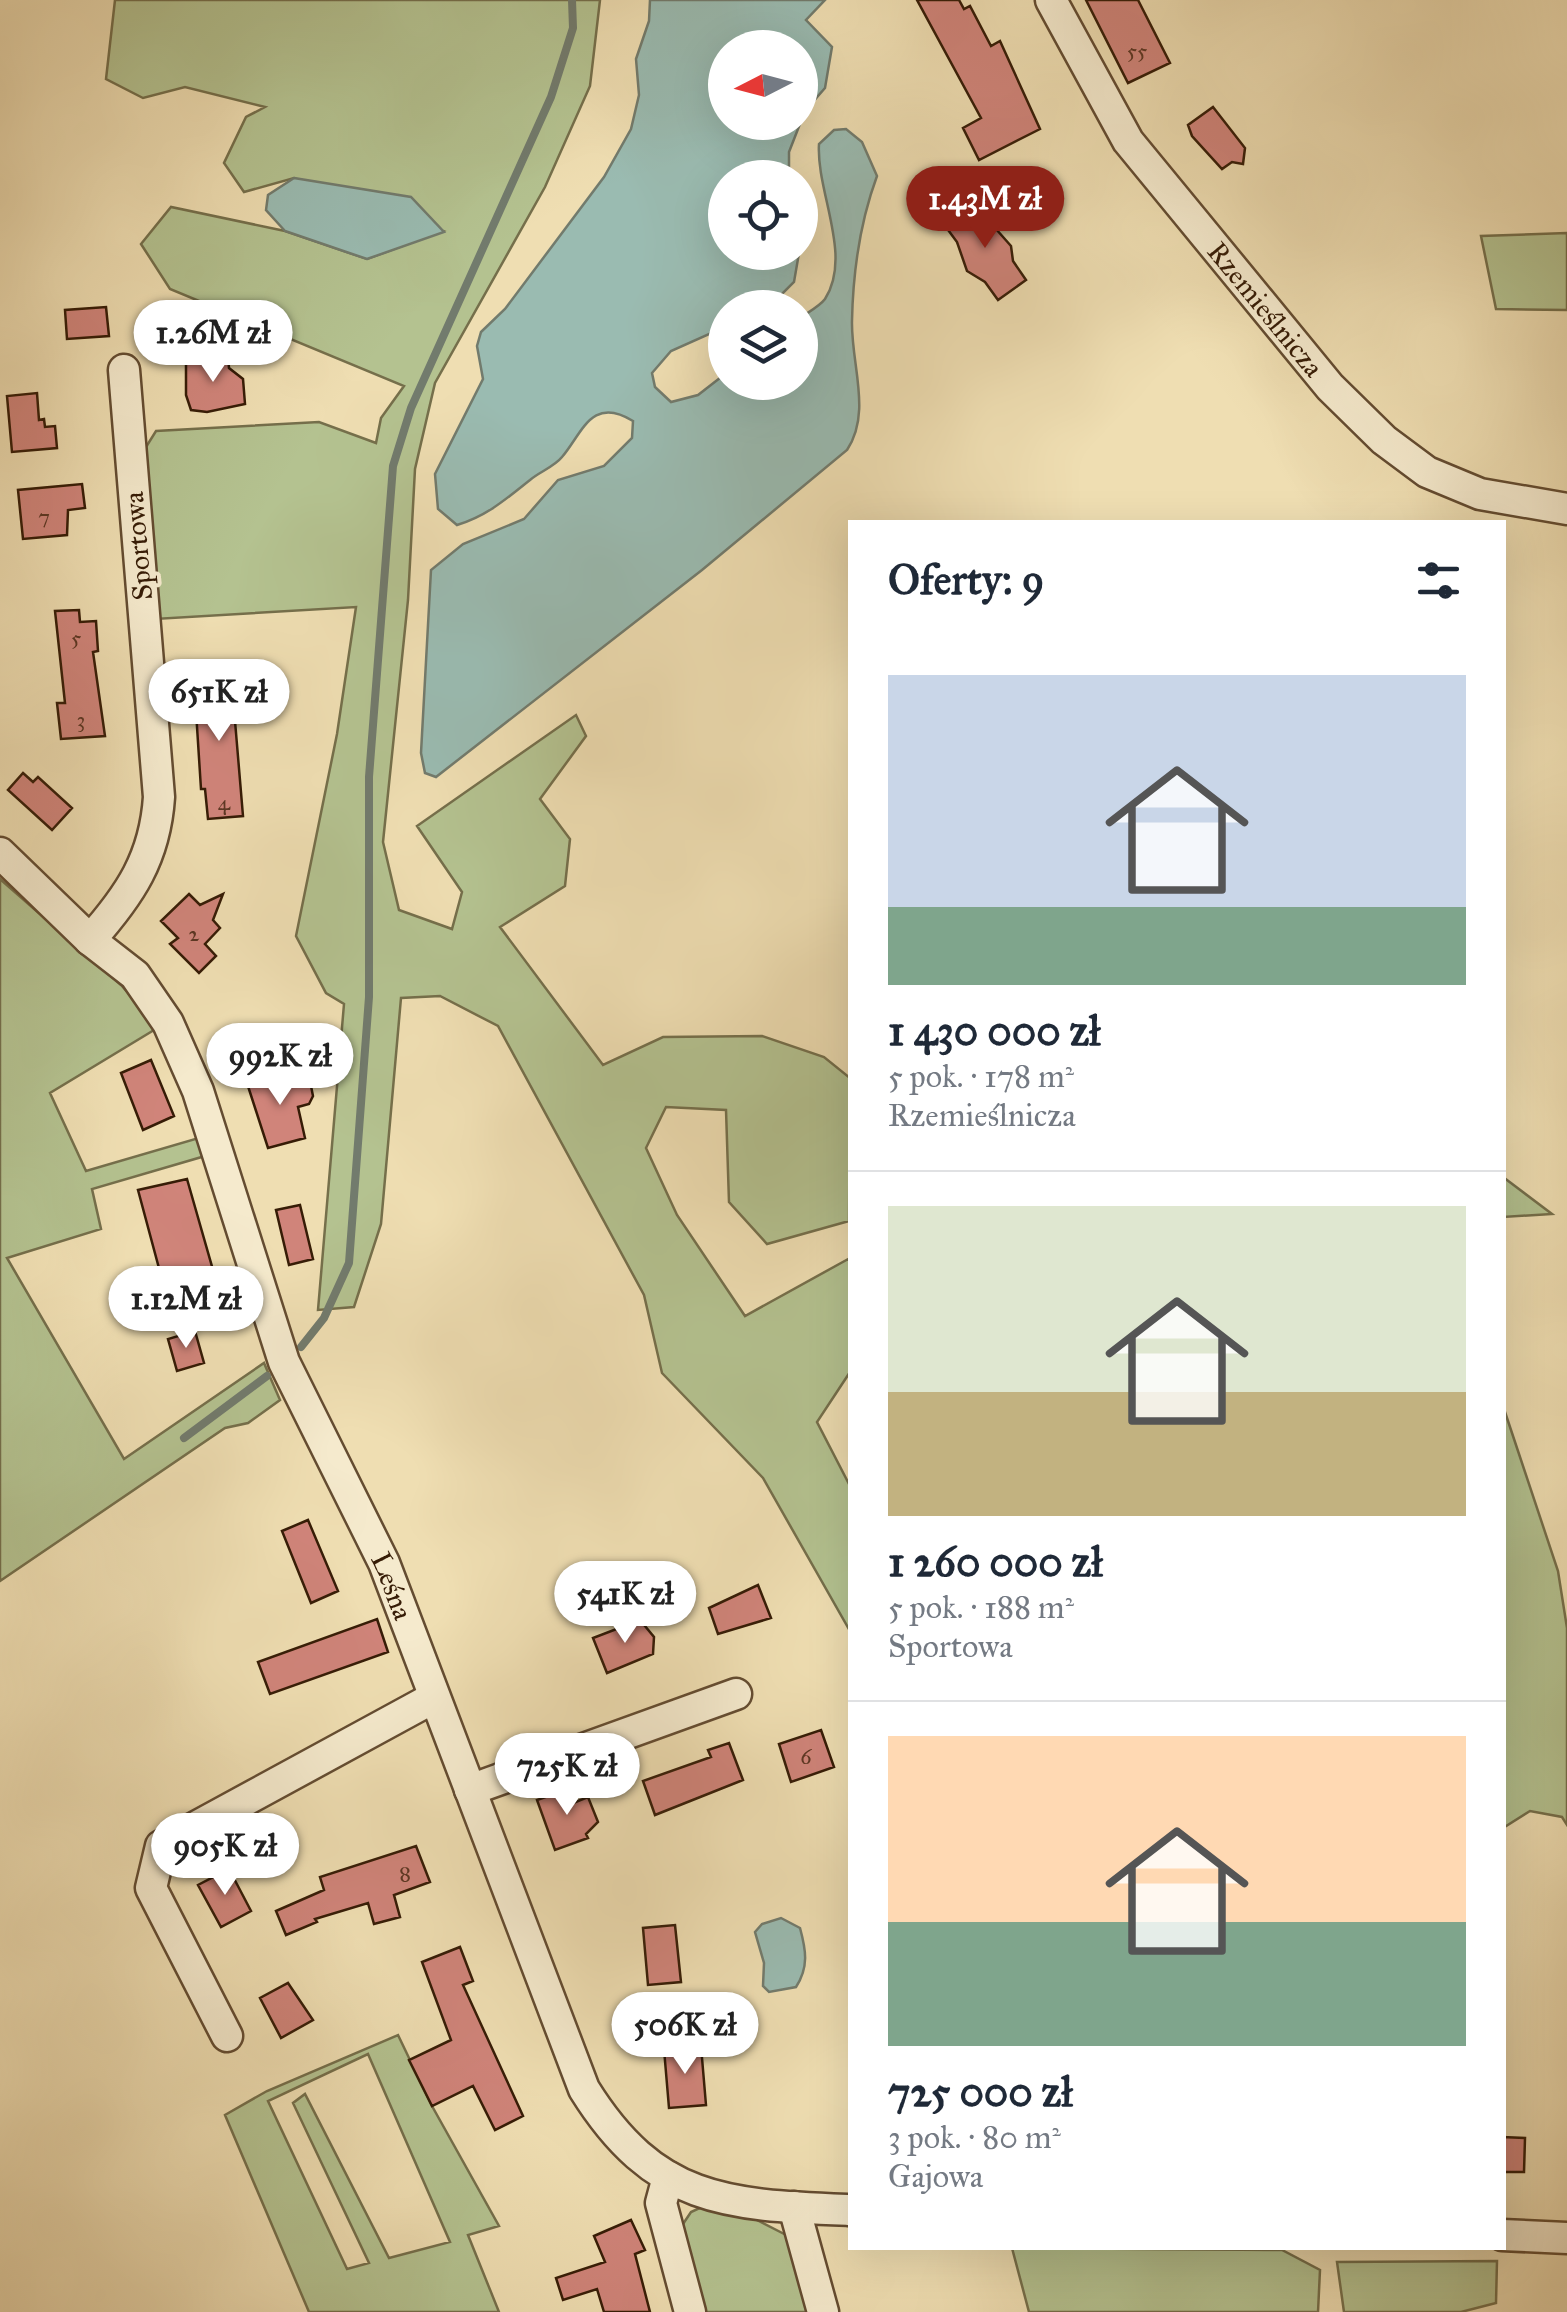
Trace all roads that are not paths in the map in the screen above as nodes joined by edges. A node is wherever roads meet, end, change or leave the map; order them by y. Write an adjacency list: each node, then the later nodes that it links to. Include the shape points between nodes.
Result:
1 (1051, 0): 3 (street, Rzemieślnicza, via 1128,142 1357,414 1427,472 1480,494)
2 (124, 370): 5 (street, Sportowa, via 158,828 132,892)
3 (1567, 509)
4 (0, 853): 5 (street, Leśna)
5 (90, 940): 7 (street, Leśna, via 135,976 182,1052 284,1362 384,1563)
6 (736, 1694): 8 (street)
7 (433, 1698): 8 (street, Leśna); 9 (street, via 161,1846 151,1888)
8 (470, 1790): 10 (street, Leśna, via 584,2089 616,2135)
9 (226, 2036)
10 (668, 2177): 11 (street, Leśna, via 691,2192); 15 (street, via 662,2202)
11 (794, 2207): 12 (street, Leśna); 16 (street)
12 (848, 2210)
13 (1506, 2236): 14 (street)
14 (1567, 2238)
15 (690, 2312)
16 (823, 2312)

